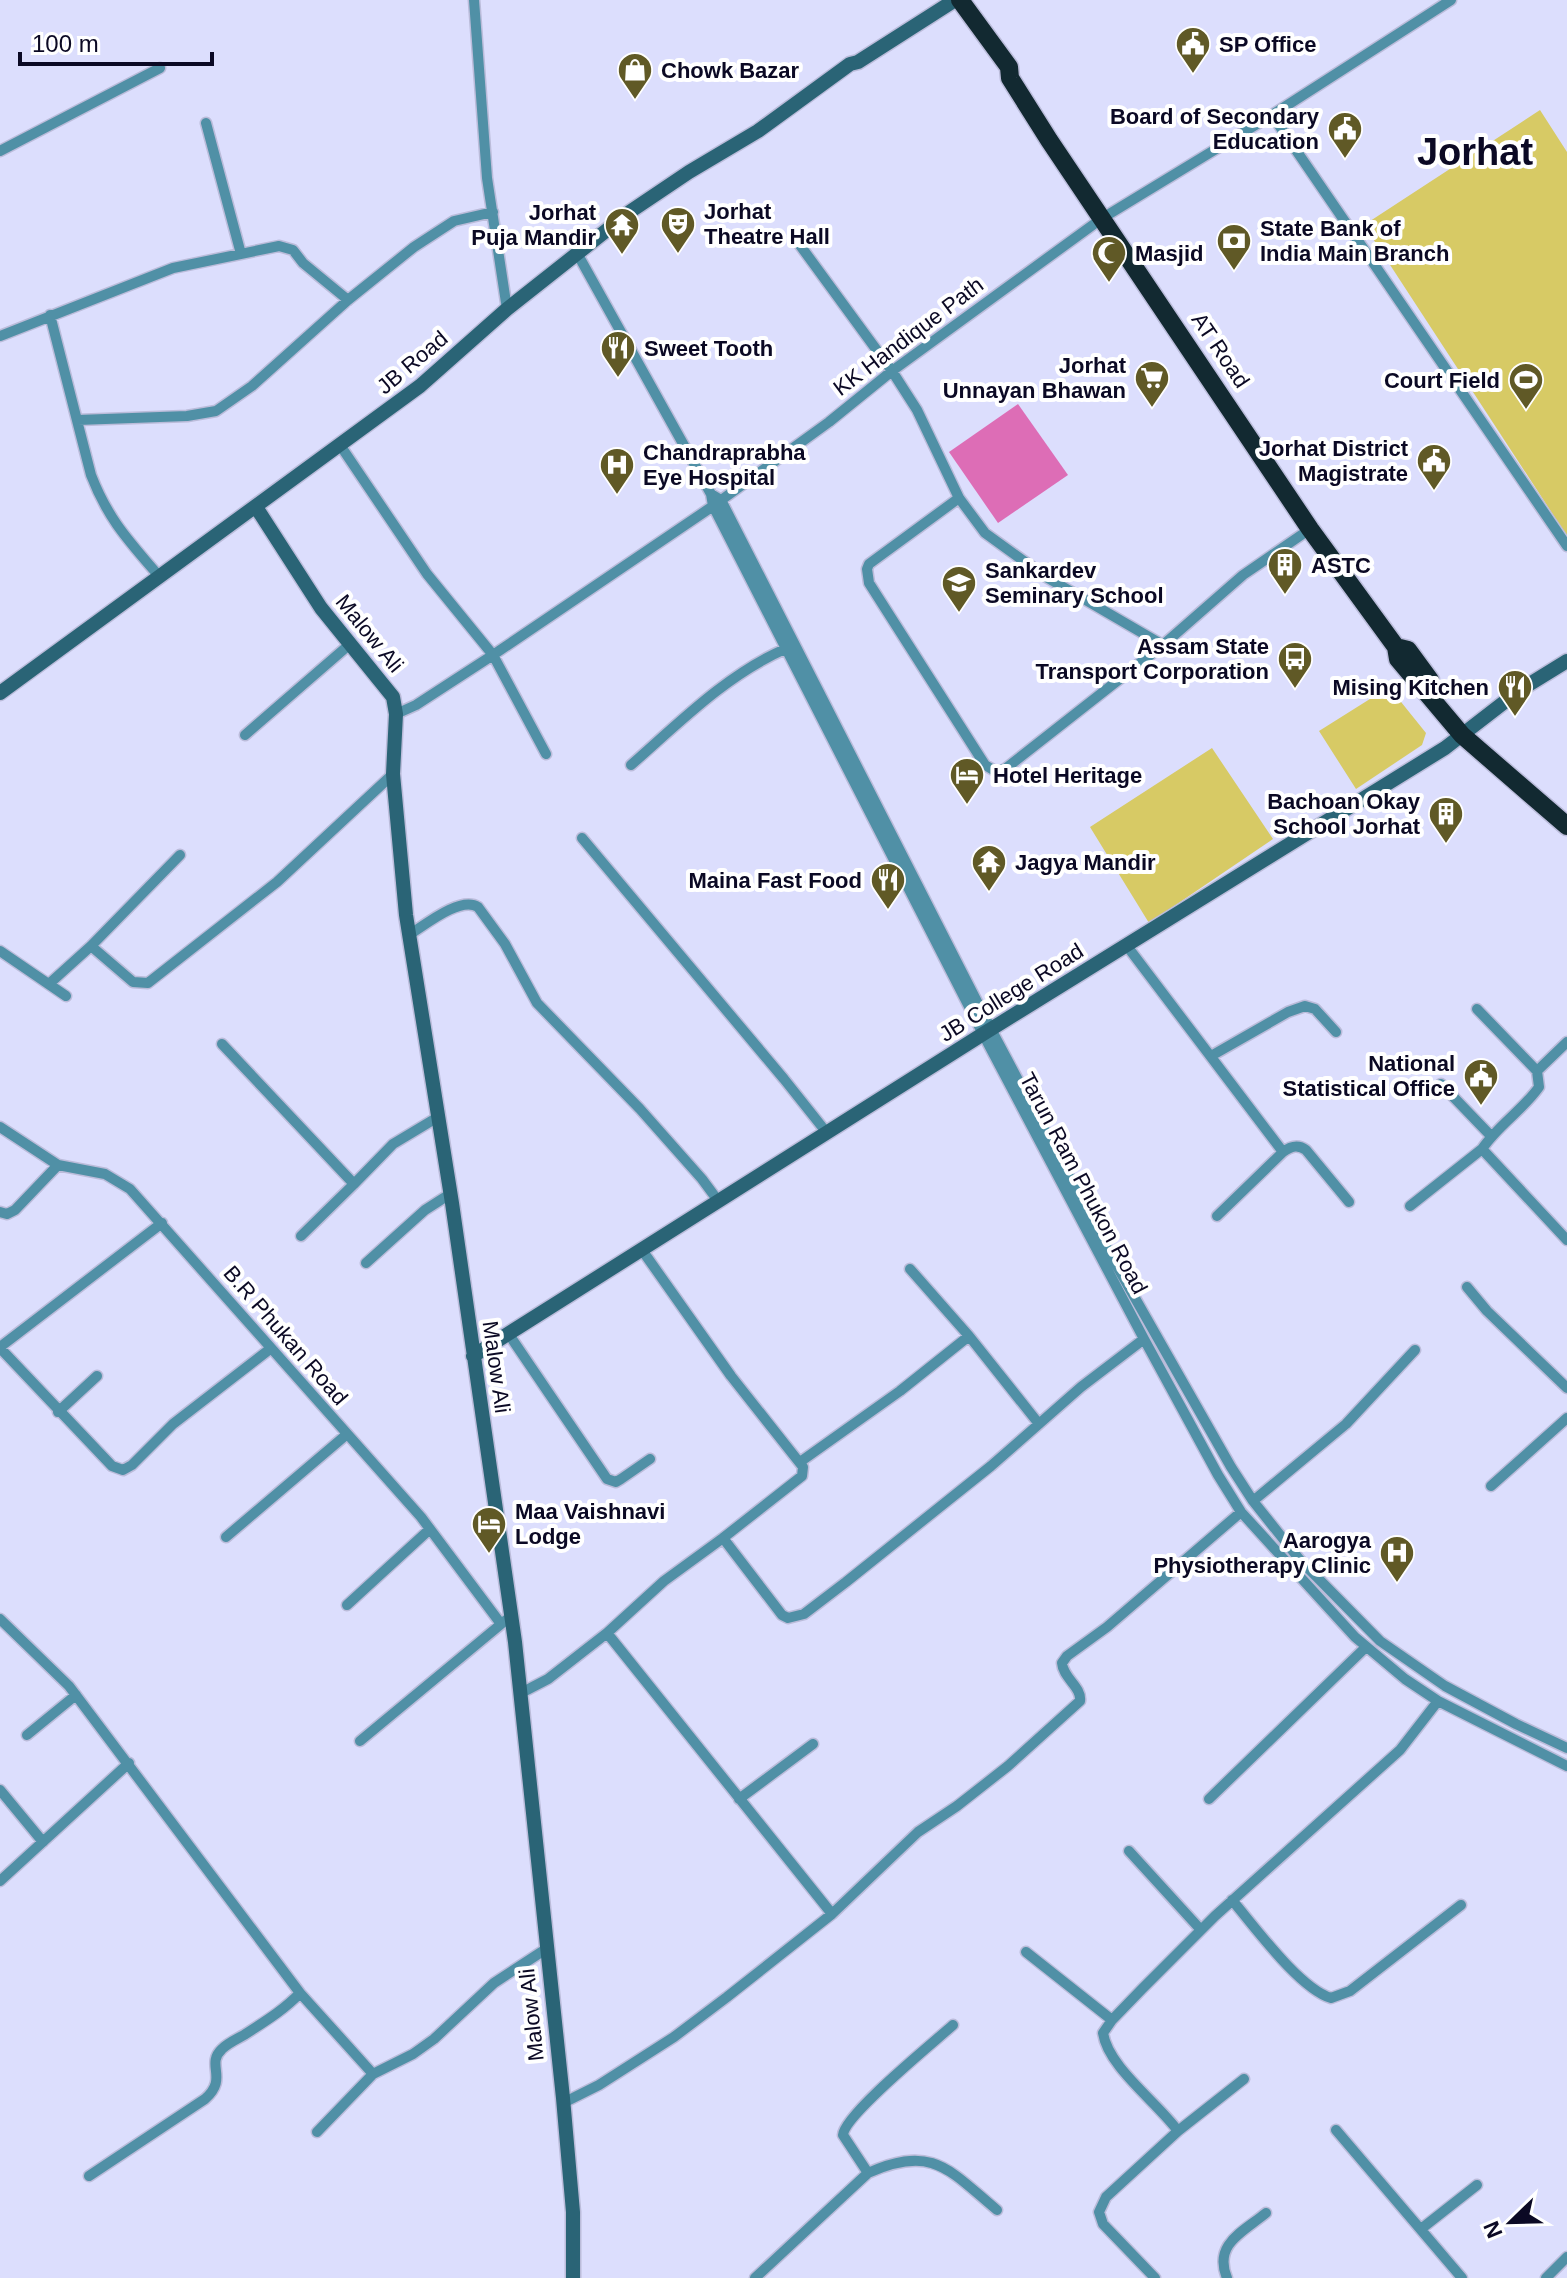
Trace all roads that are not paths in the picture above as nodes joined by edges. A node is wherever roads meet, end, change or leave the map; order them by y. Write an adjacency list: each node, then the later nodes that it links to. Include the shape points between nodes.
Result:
1 (474, 0): 8 (street)
2 (1451, 0): 5 (street, KK Handique Path)
3 (950, 1): 9 (highway, AT Road, via 1009,67 1010,78); 11 (street, JB Road, via 659,191)
4 (160, 68): 7 (street)
5 (1272, 115): 9 (street, KK Handique Path); 24 (street)
6 (206, 123): 12 (street)
7 (0, 151)
8 (493, 212): 13 (street, via 454,221); 14 (street)
9 (1101, 219): 17 (street, KK Handique Path); 23 (highway, AT Road)
10 (794, 237): 17 (street)
11 (577, 253): 14 (street, JB Road); 21 (street, Tarun Ram Phukon Road)
12 (241, 254): 13 (street, via 287,247); 15 (street, via 173,268)
13 (348, 300): 18 (street, via 252,386 216,411)
14 (507, 309): 19 (street, JB Road, via 420,386)
15 (50, 315): 16 (street); 18 (street)
16 (0, 336)
17 (892, 371): 20 (street); 21 (street, KK Handique Path, via 829,422)
18 (78, 420): 25 (street, via 100,500)
19 (340, 445): 22 (street, JB Road); 29 (street, via 427,574)
20 (959, 498): 27 (street, via 1000,545); 27 (street, via 869,564 868,575 985,765 1005,769)
21 (715, 500): 28 (street, Tarun Ram Phukon Road); 29 (street, KK Handique Path); 49 (street, Tarun Ram Phukon Road)
22 (256, 507): 25 (street, JB Road); 26 (street, Malow Ali)
23 (1310, 529): 27 (street, via 1243,575); 33 (highway, AT Road, via 1396,647 1408,650)
24 (1567, 546)
25 (158, 575): 31 (street, JB Road)
26 (350, 644): 32 (street, Malow Ali, via 393,697); 34 (street)
27 (1163, 645)
28 (785, 649): 36 (street, via 700,703); 49 (street, Tarun Ram Phukon Road)
29 (493, 655): 32 (street, KK Handique Path); 35 (street)
30 (1567, 661): 33 (street, JB College Road)
31 (0, 693)
32 (396, 714): 37 (street, Malow Ali)
33 (1466, 731): 38 (highway, AT Road); 39 (highway, AT Road); 44 (street, JB College Road)
34 (245, 735)
35 (546, 754)
36 (631, 765)
37 (393, 774): 42 (street, Malow Ali); 43 (street, via 277,882 148,983 133,982)
38 (1567, 810)
39 (1567, 826)
40 (582, 838): 58 (street)
41 (180, 855): 43 (street)
42 (409, 935): 56 (street, Malow Ali); 65 (street, via 459,905 478,907 537,1003 640,1109)
43 (91, 946): 46 (street)
44 (1127, 946): 49 (street, JB College Road); 53 (street)
45 (0, 951): 46 (street)
46 (50, 983): 47 (street)
47 (66, 996)
48 (1477, 1009): 54 (street)
49 (987, 1032): 58 (street, JB College Road); 79 (street, Tarun Ram Phukon Road); 93 (street, Tarun Ram Phukon Road)
50 (1336, 1032): 53 (street, via 1315,1009 1305,1006)
51 (1567, 1042): 54 (street)
52 (222, 1044): 63 (street)
53 (1211, 1056): 61 (street)
54 (1537, 1071): 59 (street, via 1539,1087 1526,1106)
55 (1441, 1084): 59 (street)
56 (438, 1117): 63 (street, via 393,1144); 64 (street, Malow Ali)
57 (0, 1127): 62 (street, B.R Phukan Road)
58 (827, 1133): 65 (street, JB College Road)
59 (1491, 1136): 60 (street)
60 (1482, 1149): 67 (street); 72 (street)
61 (1283, 1152): 66 (street, via 1301,1146); 69 (street)
62 (58, 1165): 68 (street, via 15,1210); 70 (street, B.R Phukan Road, via 105,1174 130,1189)
63 (354, 1184): 71 (street)
64 (450, 1194): 74 (street); 83 (street, Malow Ali)
65 (719, 1202): 73 (street, JB College Road)
66 (1349, 1202)
67 (1410, 1206)
68 (0, 1212)
69 (1217, 1216)
70 (162, 1223): 80 (street); 81 (street, B.R Phukan Road)
71 (301, 1236)
72 (1567, 1240)
73 (642, 1250): 77 (street, JB College Road); 91 (street)
74 (366, 1263)
75 (910, 1269): 78 (street)
76 (1467, 1287): 85 (street)
77 (508, 1333): 83 (street, JB College Road); 90 (street, via 607,1479 616,1482)
78 (969, 1336): 88 (street); 91 (street)
79 (1144, 1339): 88 (street); 94 (street, Tarun Ram Phukon Road)
80 (0, 1348): 86 (street)
81 (270, 1349): 86 (street, via 123,1470 112,1466); 89 (street, B.R Phukan Road)
82 (1415, 1350): 93 (street, via 1346,1424)
83 (473, 1356): 100 (street, Malow Ali)
84 (97, 1376): 86 (street)
85 (1567, 1388)
86 (58, 1412)
87 (1567, 1418): 92 (street)
88 (1039, 1424): 97 (street, via 799,1617 782,1615)
89 (346, 1435): 95 (street, B.R Phukan Road); 96 (street)
90 (650, 1459)
91 (800, 1462): 97 (street, via 802,1476)
92 (1491, 1486)
93 (1253, 1501): 109 (street, Tarun Ram Phukon Road, via 1300,1560 1380,1641 1445,1686)
94 (1241, 1512): 102 (street, Tarun Ram Phukon Road); 120 (street, via 1067,1656 1062,1666 1081,1695 1077,1706 1008,1766 918,1832)
95 (430, 1529): 98 (street); 100 (street, B.R Phukan Road)
96 (226, 1537)
97 (723, 1538): 101 (street, via 664,1581)
98 (347, 1605)
99 (0, 1619): 104 (street)
100 (506, 1620): 103 (street, Malow Ali); 107 (street)
101 (607, 1633): 103 (street); 113 (street)
102 (1366, 1647): 105 (street, Tarun Ram Phukon Road); 114 (street)
103 (521, 1693): 122 (street, Malow Ali)
104 (76, 1695): 106 (street); 110 (street)
105 (1438, 1701): 111 (street, Tarun Ram Phukon Road); 118 (street, via 1400,1750)
106 (27, 1735)
107 (360, 1741)
108 (813, 1744): 113 (street)
109 (1567, 1748)
110 (129, 1763): 115 (street); 124 (street)
111 (1567, 1766)
112 (0, 1790): 115 (street)
113 (739, 1799): 120 (street)
114 (1209, 1799)
115 (43, 1842): 117 (street)
116 (1129, 1851): 121 (street)
117 (0, 1881)
118 (1232, 1900): 119 (street, via 1284,1961 1331,1998 1350,1991); 121 (street)
119 (1461, 1905)
120 (832, 1914): 129 (street, via 674,2037)
121 (1201, 1930): 125 (street)
122 (546, 1949): 127 (street, via 494,1983 434,2039); 129 (street, Malow Ali)
123 (1026, 1952): 125 (street)
124 (300, 1993): 127 (street); 134 (street, via 223,2048 216,2061 216,2088 205,2099)
125 (1112, 2020): 131 (street, via 1103,2033 1105,2045)
126 (953, 2025): 133 (street, via 846,2123 843,2135)
127 (373, 2074): 132 (street)
128 (1244, 2079): 131 (street)
129 (563, 2103): 140 (street, Malow Ali)
130 (1336, 2130): 138 (street)
131 (1178, 2131): 142 (street, via 1106,2197 1099,2212 1103,2224)
132 (317, 2132)
133 (868, 2173): 136 (street, via 892,2162 923,2160 948,2169); 141 (street)
134 (89, 2176)
135 (1477, 2185): 138 (street)
136 (997, 2210)
137 (1266, 2213): 143 (street, via 1223,2252)
138 (1421, 2229): 144 (street)
139 (1567, 2257): 145 (street)
140 (573, 2278)
141 (755, 2278)
142 (1155, 2278)
143 (1227, 2278)
144 (1462, 2278)
145 (1546, 2278)

